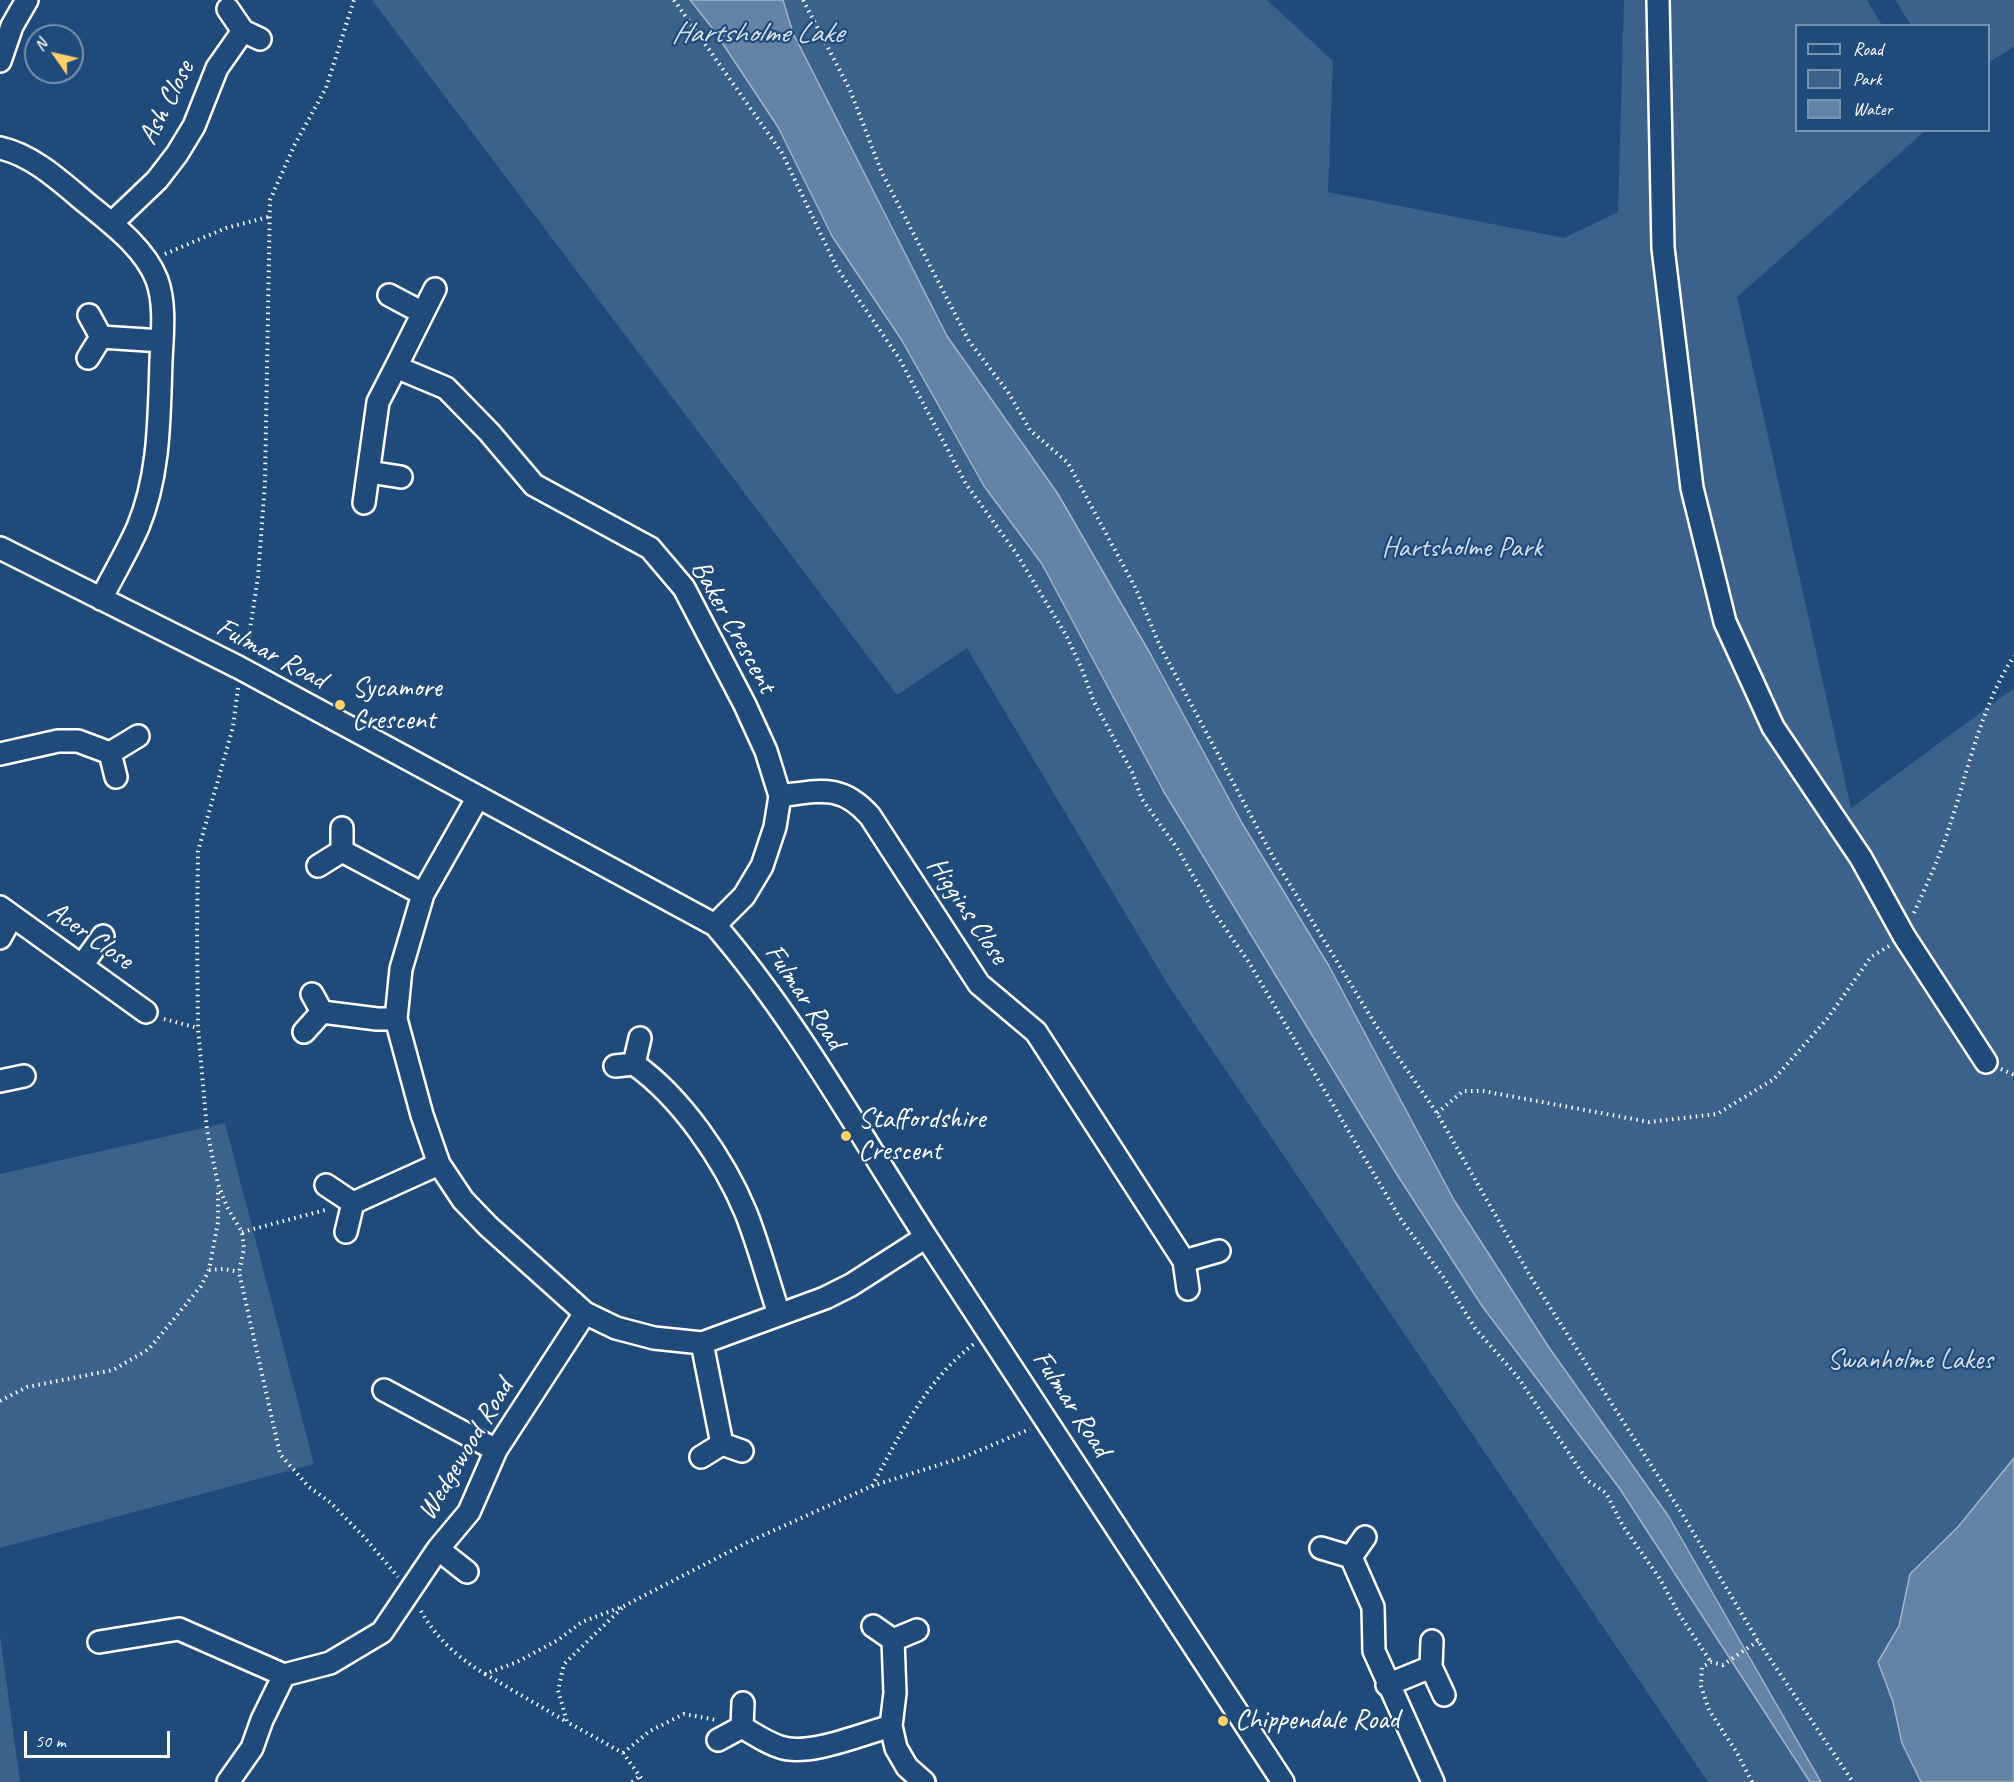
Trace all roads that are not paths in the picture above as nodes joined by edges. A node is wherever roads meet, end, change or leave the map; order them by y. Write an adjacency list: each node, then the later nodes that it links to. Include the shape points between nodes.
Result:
1 (27, 0): 4 (street)
2 (1658, 0): 40 (street, via 1663,248 1692,488 1725,622 1773,727 1861,858 1904,936)
3 (228, 9): 7 (street, Ash Close, via 251,35 217,68 194,126 177,154 157,180)
4 (6, 23): 5 (street)
5 (0, 61)
6 (0, 148): 7 (street, via 38,164)
7 (112, 223): 13 (street, via 149,265 157,282)
8 (435, 289): 10 (street)
9 (389, 296): 10 (street)
10 (423, 313): 15 (street)
11 (89, 315): 12 (street)
12 (101, 338): 13 (street); 14 (street)
13 (162, 341): 20 (street, via 158,451 152,484 138,526)
14 (88, 358)
15 (396, 367): 16 (street, via 378,402); 25 (street, Baker Crescent, via 446,388 534,485 650,548 666,565 684,588 745,705 766,751)
16 (369, 472): 17 (street); 18 (street)
17 (401, 477)
18 (364, 503)
19 (0, 548): 20 (street, Fulmar Road)
20 (100, 599): 26 (street, Fulmar Road, via 238,667)
21 (138, 736): 22 (street)
22 (110, 753): 23 (street, via 78,741 58,741); 24 (street)
23 (0, 754)
24 (116, 777)
25 (780, 796): 32 (street, Baker Crescent, via 762,866 744,896); 49 (street, Higgins Close, via 839,792 856,800 870,816 979,984 1036,1032)
26 (478, 797): 30 (street); 32 (street, Fulmar Road)
27 (342, 828): 28 (street)
28 (342, 851): 29 (street); 30 (street)
29 (318, 866)
30 (423, 894): 37 (street, via 401,969)
31 (6, 912): 34 (street); 35 (street, Acer Close)
32 (715, 924): 47 (street, Fulmar Road, via 778,1005)
33 (103, 936): 35 (street)
34 (0, 938)
35 (83, 964): 36 (street, Acer Close)
36 (146, 1012)
37 (396, 1019): 38 (street, via 377,1019 317,1003); 43 (street)
38 (304, 1032)
39 (640, 1038): 52 (street, via 624,1065 655,1079 673,1097 723,1171 745,1213)
40 (1986, 1062)
41 (24, 1076): 42 (street)
42 (0, 1081)
43 (438, 1164): 45 (street); 51 (street, via 463,1200 488,1226)
44 (326, 1185): 45 (street)
45 (353, 1203): 46 (street)
46 (346, 1232)
47 (927, 1237): 52 (street, via 851,1285); 79 (street, Fulmar Road)
48 (1219, 1251): 49 (street)
49 (1184, 1261): 50 (street, Higgins Close)
50 (1188, 1289)
51 (585, 1312): 53 (street, via 616,1328 654,1338); 56 (street, Wedgewood Road)
52 (779, 1314): 53 (street)
53 (702, 1343): 55 (street)
54 (384, 1390): 56 (street)
55 (722, 1444): 57 (street); 58 (street)
56 (496, 1450): 61 (street, Wedgewood Road, via 469,1512)
57 (742, 1451)
58 (701, 1457)
59 (1365, 1537): 62 (street)
60 (1321, 1548): 62 (street)
61 (438, 1549): 63 (street); 70 (street, Wedgewood Road, via 382,1632 330,1663)
62 (1351, 1557): 71 (street, via 1373,1607 1374,1651)
63 (467, 1572)
64 (873, 1626): 66 (street)
65 (917, 1630): 66 (street)
66 (893, 1640): 74 (street, via 895,1693)
67 (1432, 1641): 69 (street)
68 (99, 1642): 70 (street, via 179,1629)
69 (1431, 1667): 71 (street); 72 (street)
70 (284, 1675): 77 (street, via 252,1748)
71 (1387, 1685): 80 (street)
72 (1444, 1695)
73 (743, 1703): 75 (street)
74 (891, 1726): 75 (street, via 796,1750 780,1747); 78 (street, via 896,1748 907,1767)
75 (742, 1727): 76 (street)
76 (718, 1740)
77 (228, 1782)
78 (924, 1782)
79 (1283, 1782)
80 (1433, 1782)

